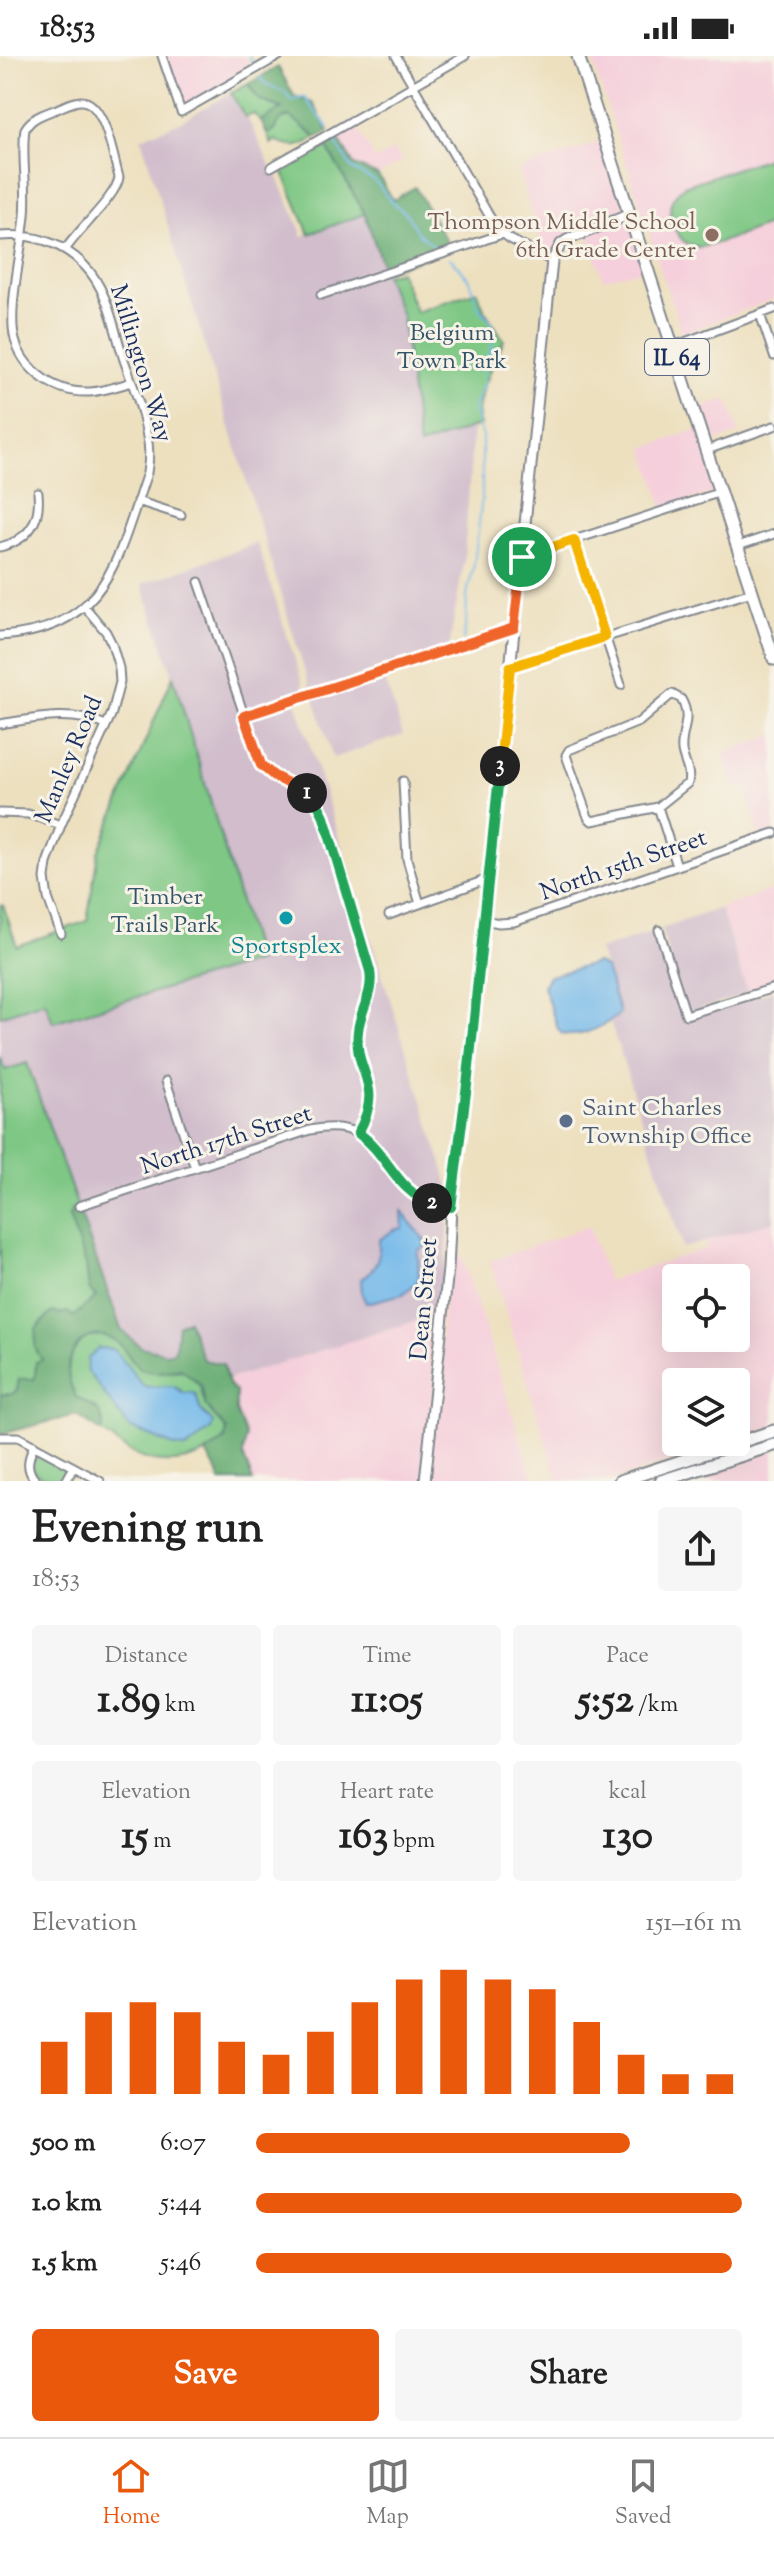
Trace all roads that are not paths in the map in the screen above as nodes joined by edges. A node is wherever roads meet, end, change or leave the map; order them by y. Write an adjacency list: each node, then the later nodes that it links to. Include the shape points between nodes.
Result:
1 (162, 56): 2 (street, via 181,112)
2 (279, 56)
3 (396, 56): 6 (street)
4 (465, 56): 6 (street)
5 (578, 56): 8 (main road, IL 64)
6 (413, 86): 7 (street); 9 (street)
7 (271, 167)
8 (628, 215): 13 (street, via 567,240); 17 (main road, IL 64)
9 (502, 234): 13 (street); 14 (street)
10 (0, 236): 11 (street, Millington Way)
11 (23, 236): 12 (street, Millington Way); 12 (street, via 27,126 58,108 87,102 101,116 119,184); 19 (street, via 13,329 33,370 73,392)
12 (65, 250): 19 (street, Millington Way, via 97,283)
13 (552, 261): 30 (street, Dean Street)
14 (321, 295)
15 (774, 309): 16 (street)
16 (760, 314): 17 (street); 18 (street)
17 (674, 346): 21 (main road, IL 64)
18 (774, 356)
19 (132, 382): 24 (street, Millington Way, via 149,447)
20 (774, 426): 21 (street)
21 (707, 450): 22 (main road, IL 64)
22 (721, 492): 27 (street); 28 (main road, IL 64)
23 (38, 493): 29 (street, via 35,523 18,540)
24 (137, 501): 25 (street); 33 (street, Millington Way, via 109,577)
25 (181, 515)
26 (774, 534): 28 (street)
27 (574, 540): 30 (street); 36 (street)
28 (738, 546): 32 (main road, IL 64)
29 (0, 547)
30 (522, 557): 34 (street, Dean Street)
31 (199, 582): 41 (street)
32 (752, 592): 36 (street); 37 (main road, IL 64)
33 (85, 607): 35 (street, Millington Way, via 49,626); 43 (street, Manley Road, via 106,632 119,668 118,696)
34 (514, 628): 39 (street, Dean Street); 41 (street)
35 (0, 636)
36 (605, 637): 39 (street); 40 (street)
37 (771, 639): 38 (main road, IL 64)
38 (774, 659)
39 (510, 667): 50 (street, Dean Street)
40 (621, 685)
41 (244, 716): 58 (street, via 261,765 310,795 320,808 364,949 372,981 357,1035 370,1100)
42 (0, 724): 43 (street, via 69,715)
43 (106, 725): 47 (street, Manley Road)
44 (403, 781): 51 (street, via 407,859)
45 (658, 807): 45 (street, via 690,778 682,749 688,720 681,699 672,694 639,722 571,748 566,755 592,821); 49 (street)
46 (0, 813): 47 (street, via 28,814)
47 (61, 825): 55 (street, Manley Road, via 45,878)
48 (774, 833): 49 (street, North 15th Street)
49 (677, 866): 53 (street, North 15th Street, via 514,922)
50 (488, 879): 51 (street); 53 (street, Dean Street)
51 (420, 904): 52 (street)
52 (389, 915)
53 (484, 920): 61 (street, Dean Street)
54 (659, 930): 56 (street, via 686,1015)
55 (61, 934)
56 (774, 988)
57 (166, 1081): 59 (street)
58 (358, 1133): 59 (street, North 17th Street, via 336,1127 310,1130); 61 (street, via 372,1142 413,1195)
59 (195, 1168): 60 (street, North 17th Street)
60 (79, 1206)
61 (451, 1207): 71 (street, Dean Street)
62 (774, 1431): 67 (main road)
63 (0, 1437): 64 (street, via 18,1437)
64 (34, 1445): 66 (street); 68 (street, via 28,1468)
65 (774, 1445): 67 (main road)
66 (74, 1467): 69 (street); 70 (street)
67 (669, 1476): 72 (main road)
68 (36, 1481)
69 (66, 1481)
70 (100, 1481)
71 (425, 1481)
72 (620, 1481)

